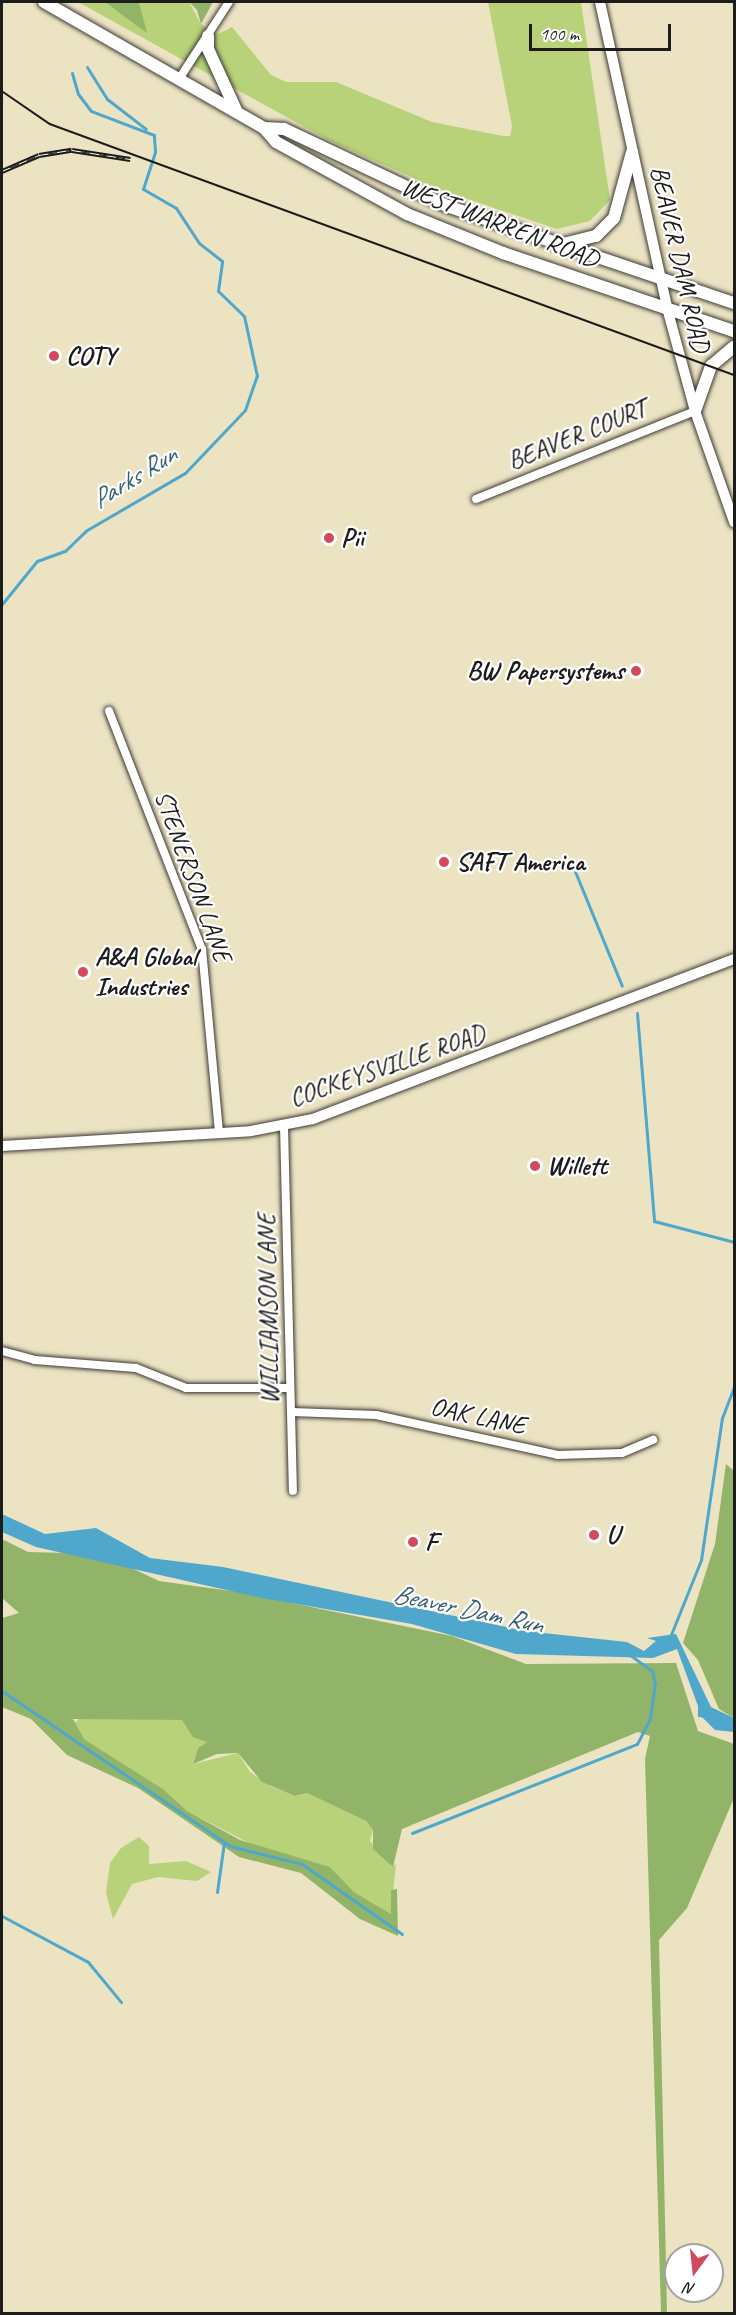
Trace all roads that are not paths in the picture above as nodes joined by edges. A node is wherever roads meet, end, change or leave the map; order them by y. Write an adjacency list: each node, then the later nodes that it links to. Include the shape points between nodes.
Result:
1 (44, 2): 5 (main road, WEST WARREN ROAD)
2 (229, 2): 4 (street)
3 (600, 2): 8 (street, BEAVER DAM ROAD)
4 (208, 36): 5 (street); 6 (main road, via 210,57)
5 (179, 79): 6 (main road, WEST WARREN ROAD)
6 (238, 113): 7 (main road, WEST WARREN ROAD)
7 (264, 128): 9 (main road, WEST WARREN ROAD, via 284,129 415,194); 12 (main road, WEST WARREN ROAD, via 285,147 438,228)
8 (632, 152): 9 (main road, via 620,204 607,227 582,244); 10 (street, BEAVER DAM ROAD)
9 (553, 243): 10 (main road, WEST WARREN ROAD)
10 (659, 278): 11 (main road, WEST WARREN ROAD); 12 (street, BEAVER DAM ROAD)
11 (735, 303)
12 (667, 309): 13 (main road, WEST WARREN ROAD); 15 (street, BEAVER DAM ROAD)
13 (735, 331)
14 (735, 347): 15 (main road, via 711,366)
15 (694, 411): 16 (street, BEAVER COURT); 17 (street, BEAVER DAM ROAD)
16 (476, 499)
17 (735, 522)
18 (109, 711): 21 (street, STENERSON LANE, via 202,949)
19 (735, 959): 20 (street, COCKEYSVILLE ROAD, via 397,1092)
20 (284, 1126): 21 (street, COCKEYSVILLE ROAD); 24 (street, WILLIAMSON LANE)
21 (219, 1133): 22 (street, COCKEYSVILLE ROAD)
22 (2, 1146)
23 (2, 1352): 24 (street, via 35,1360 136,1368 186,1388)
24 (290, 1388): 25 (street, WILLIAMSON LANE)
25 (292, 1412): 26 (street, OAK LANE, via 376,1415 558,1455 622,1453); 27 (street, WILLIAMSON LANE)
26 (653, 1440)
27 (293, 1491)

